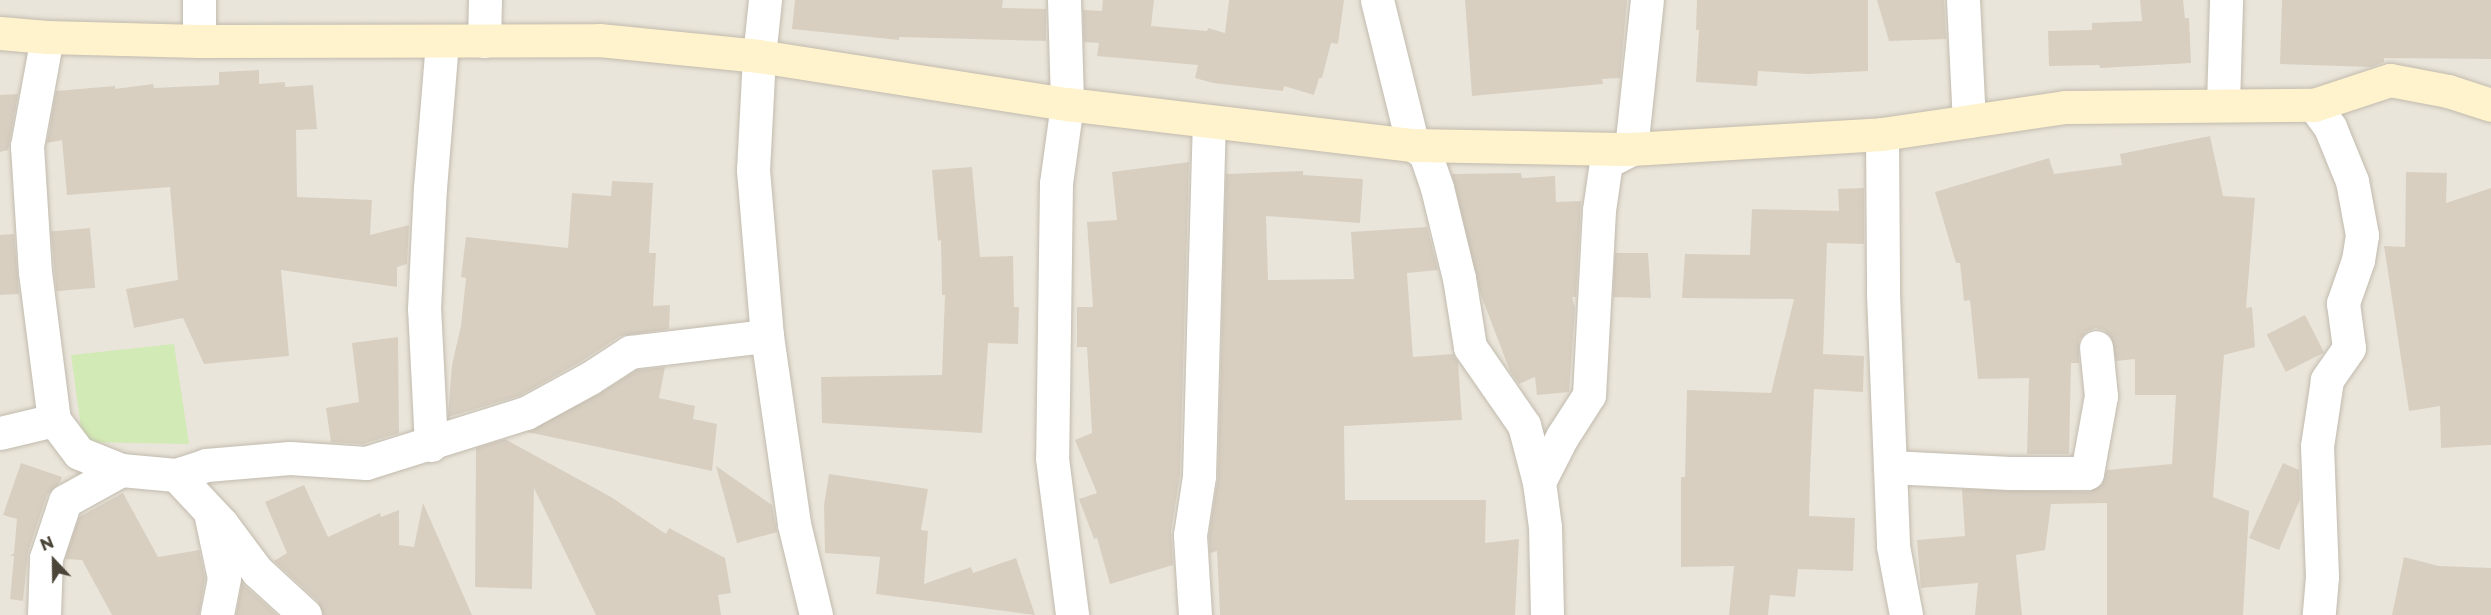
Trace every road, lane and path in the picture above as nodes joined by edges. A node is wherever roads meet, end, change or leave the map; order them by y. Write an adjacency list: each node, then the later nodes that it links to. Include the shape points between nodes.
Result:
1 (199, 0): 11 (street)
2 (485, 0): 12 (street)
3 (765, 0): 14 (street)
4 (1064, 0): 15 (street)
5 (1377, 0): 22 (street)
6 (1647, 0): 23 (street)
7 (1963, 0): 19 (street)
8 (2226, 0): 16 (street)
9 (0, 33): 10 (street)
10 (47, 37): 11 (street); 26 (street, via 27,146 34,272)
11 (199, 41): 13 (street)
12 (484, 41): 13 (street); 14 (street, via 598,40)
13 (442, 42): 28 (street, via 424,309)
14 (759, 56): 15 (street); 24 (street, via 753,170)
15 (1067, 104): 20 (street); 38 (street, via 1056,183 1052,458)
16 (2223, 104): 17 (street); 19 (street, via 2065,107)
17 (2314, 105): 18 (street, via 2390,80 2448,91); 42 (street, via 2330,127 2352,181 2362,235 2343,303 2349,348 2327,380 2317,446 2322,577)
18 (2491, 105)
19 (1969, 121): 21 (street)
20 (1209, 122): 22 (street); 39 (street, via 1199,476 1190,535)
21 (1881, 134): 23 (street); 29 (street)
22 (1413, 146): 23 (street); 32 (street, via 1425,153 1437,188 1460,278 1470,347 1524,425)
23 (1631, 149): 32 (street, via 1606,162 1599,210 1589,395)
24 (767, 336): 28 (street, via 630,352 526,413); 37 (street, via 794,524)
25 (2096, 347): 29 (street, via 2101,396 2087,473)
26 (54, 420): 27 (street); 30 (street, via 80,453)
27 (0, 433)
28 (431, 445): 31 (street, via 366,463 290,458 206,465)
29 (1890, 467): 41 (street, via 1893,546)
30 (121, 470): 31 (street); 34 (street, via 65,501 46,558)
31 (176, 475): 33 (street)
32 (1539, 482): 40 (street, via 1545,527)
33 (210, 512): 35 (street, via 224,578); 36 (street, via 257,571)
34 (44, 615)
35 (217, 615)
36 (304, 615)
37 (816, 615)
38 (1072, 615)
39 (1195, 615)
40 (1547, 615)
41 (1906, 615)
42 (2319, 615)

